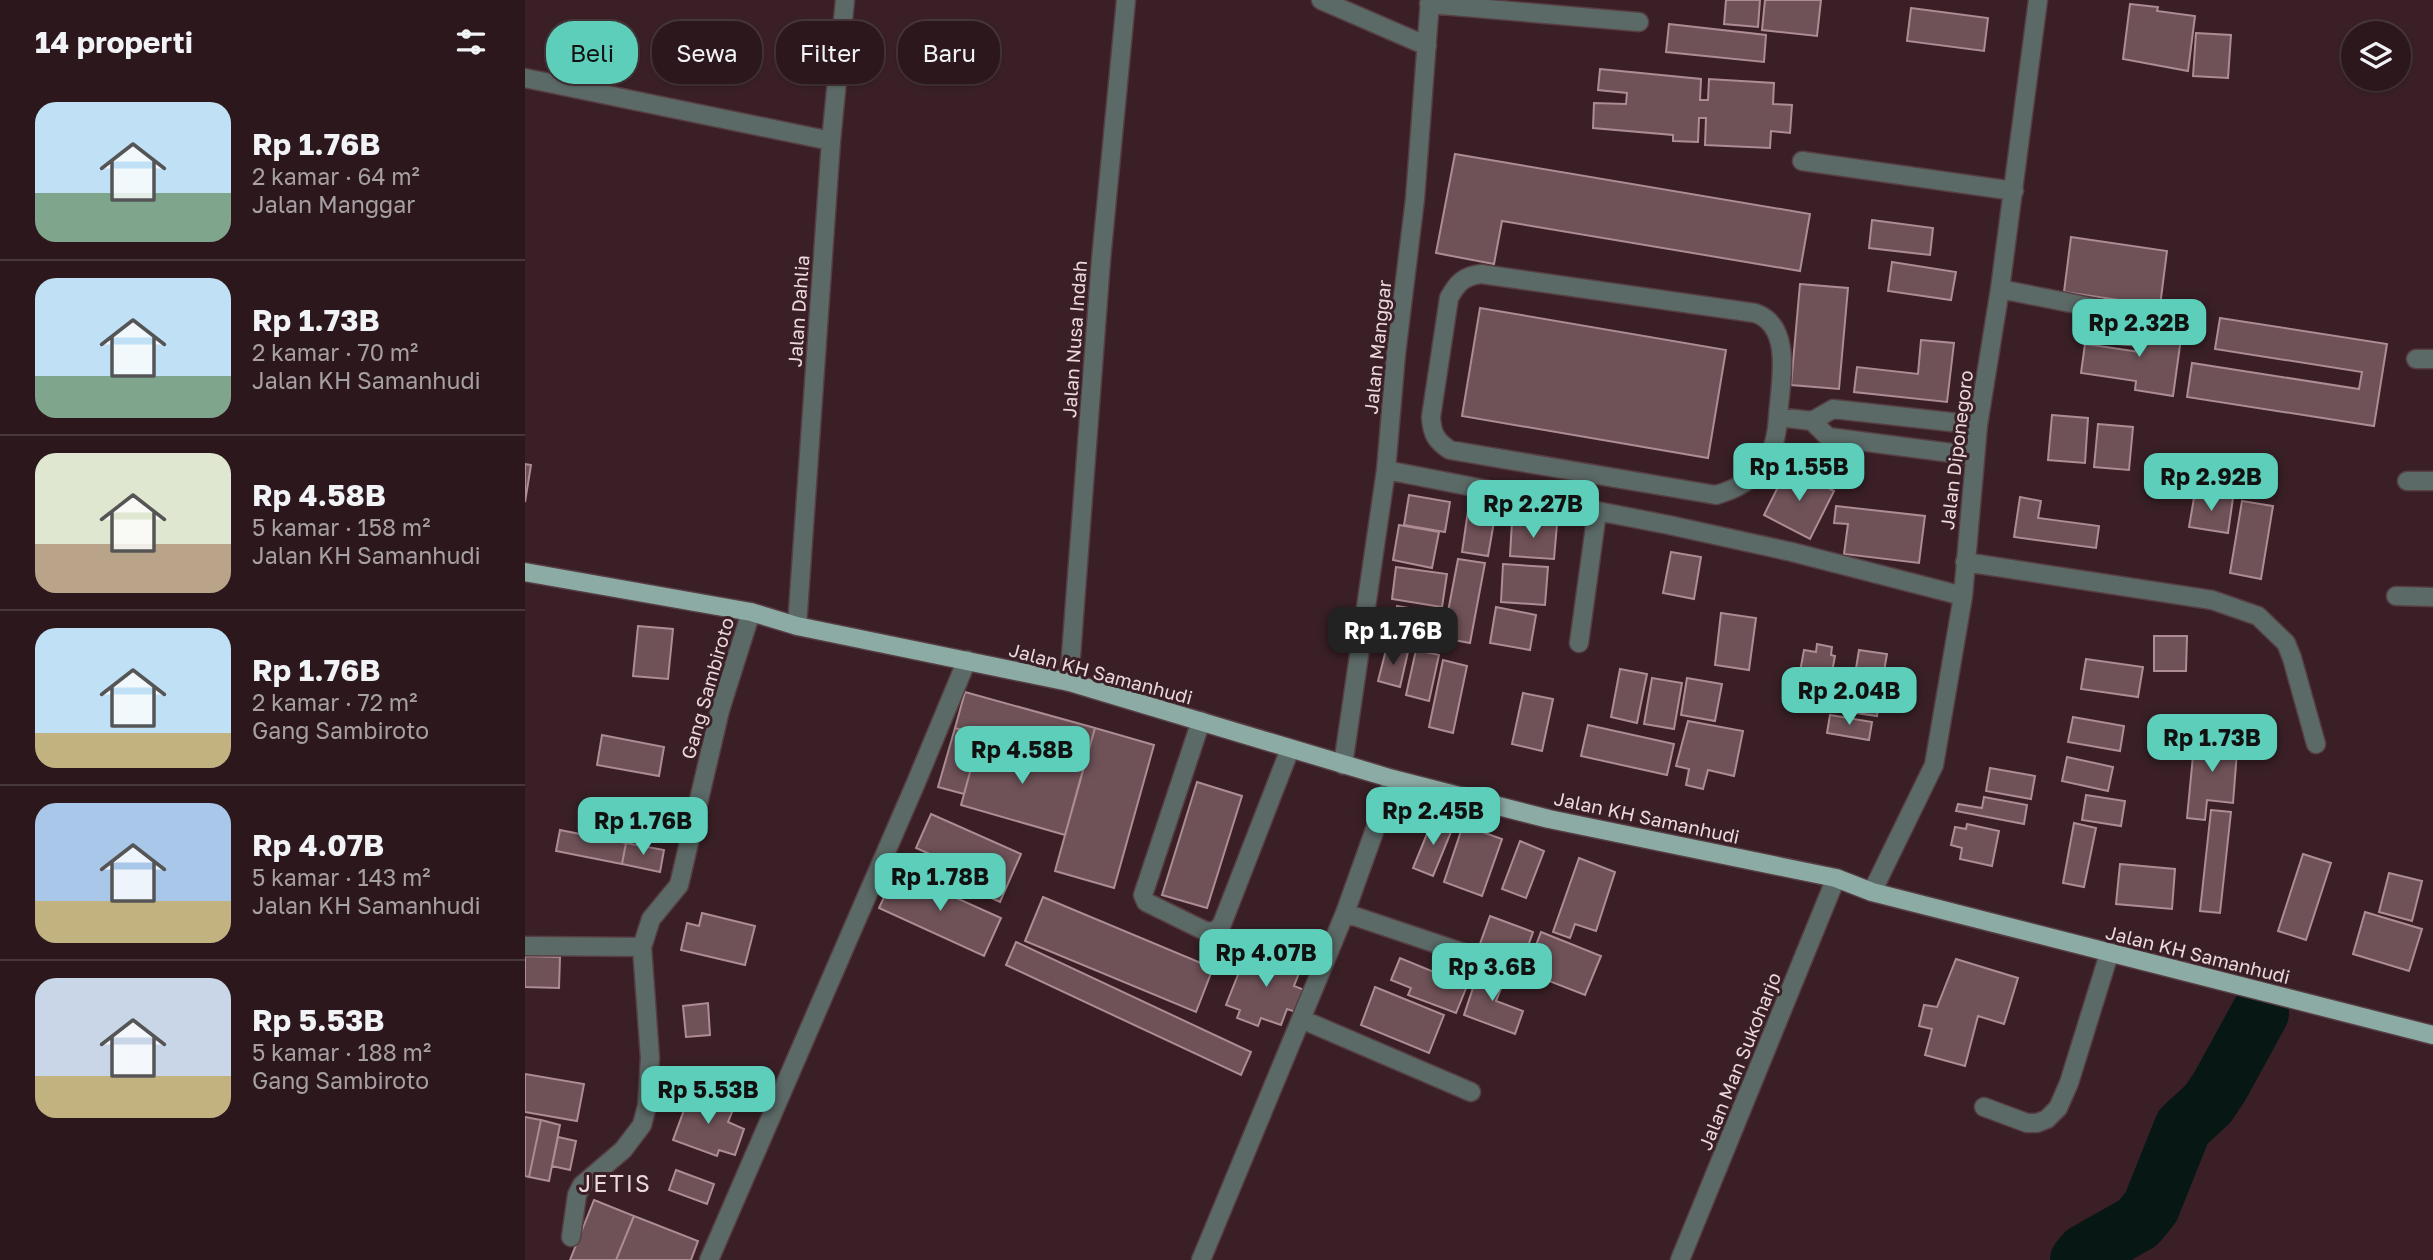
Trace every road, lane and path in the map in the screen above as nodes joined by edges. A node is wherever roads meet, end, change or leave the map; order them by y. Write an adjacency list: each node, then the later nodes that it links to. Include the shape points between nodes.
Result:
1 (845, 0): 9 (street, Jalan Dahlia)
2 (1126, 0): 31 (street, Jalan Nusa Indah)
3 (1321, 0): 7 (street)
4 (2038, 0): 11 (street, Jalan Diponegoro)
5 (1430, 2): 6 (street); 7 (street, Jalan Manggar)
6 (1639, 22)
7 (1427, 46): 18 (street, Jalan Manggar)
8 (525, 78): 9 (street)
9 (831, 141): 28 (street, Jalan Dahlia)
10 (1802, 161): 11 (street)
11 (2014, 191): 12 (street, Jalan Diponegoro)
12 (2000, 289): 13 (street); 16 (street, Jalan Diponegoro)
13 (2111, 311)
14 (1778, 417): 14 (street, via 1771,455 1755,477 1716,495 1450,450 1432,432 1431,417 1449,298 1468,275 1481,274 1755,313 1774,325 1780,340); 15 (street)
15 (1812, 421): 16 (street, via 1833,409); 17 (street, via 1828,437)
16 (1978, 425): 17 (street, Jalan Diponegoro)
17 (1975, 456): 22 (street, Jalan Diponegoro)
18 (1386, 470): 21 (street); 35 (street, Jalan Manggar)
19 (2407, 481): 20 (street)
20 (2433, 481)
21 (1597, 512): 24 (street, via 1793,552); 29 (street)
22 (1965, 562): 24 (street, Jalan Diponegoro); 33 (street, via 2212,600 2258,616 2286,643)
23 (525, 572): 27 (main road, Jalan KH Samanhudi)
24 (1963, 596): 38 (street, Jalan Diponegoro, via 1934,765)
25 (2396, 596): 26 (street)
26 (2433, 597)
27 (751, 612): 28 (main road, Jalan KH Samanhudi); 41 (street, Gang Sambiroto, via 720,710 679,885 651,919)
28 (797, 625): 30 (main road, Jalan KH Samanhudi)
29 (1579, 643)
30 (967, 660): 31 (main road, Jalan KH Samanhudi); 49 (street)
31 (1069, 682): 32 (main road, Jalan KH Samanhudi)
32 (1201, 722): 34 (main road, Jalan KH Samanhudi); 34 (street, via 1143,895 1146,902 1205,931 1215,932 1222,924)
33 (2316, 744)
34 (1290, 749): 35 (main road, Jalan KH Samanhudi)
35 (1343, 765): 36 (main road, Jalan KH Samanhudi)
36 (1393, 779): 37 (main road, Jalan KH Samanhudi, via 1549,819); 39 (street)
37 (1836, 878): 38 (main road, Jalan KH Samanhudi); 51 (street, Jalan Man Sukoharjo)
38 (1872, 892): 42 (main road, Jalan KH Samanhudi)
39 (1346, 913): 43 (street); 44 (street)
40 (525, 946): 41 (street)
41 (642, 947): 48 (street, Gang Sambiroto, via 650,1058 647,1106 642,1125 623,1150 582,1185)
42 (2109, 954): 45 (main road, Jalan KH Samanhudi); 47 (street, via 2058,1108 2047,1119 2027,1123)
43 (1500, 965)
44 (1301, 1019): 46 (street); 50 (street)
45 (2433, 1034)
46 (1471, 1092)
47 (1984, 1107)
48 (571, 1237)
49 (709, 1260)
50 (1201, 1260)
51 (1680, 1260)

